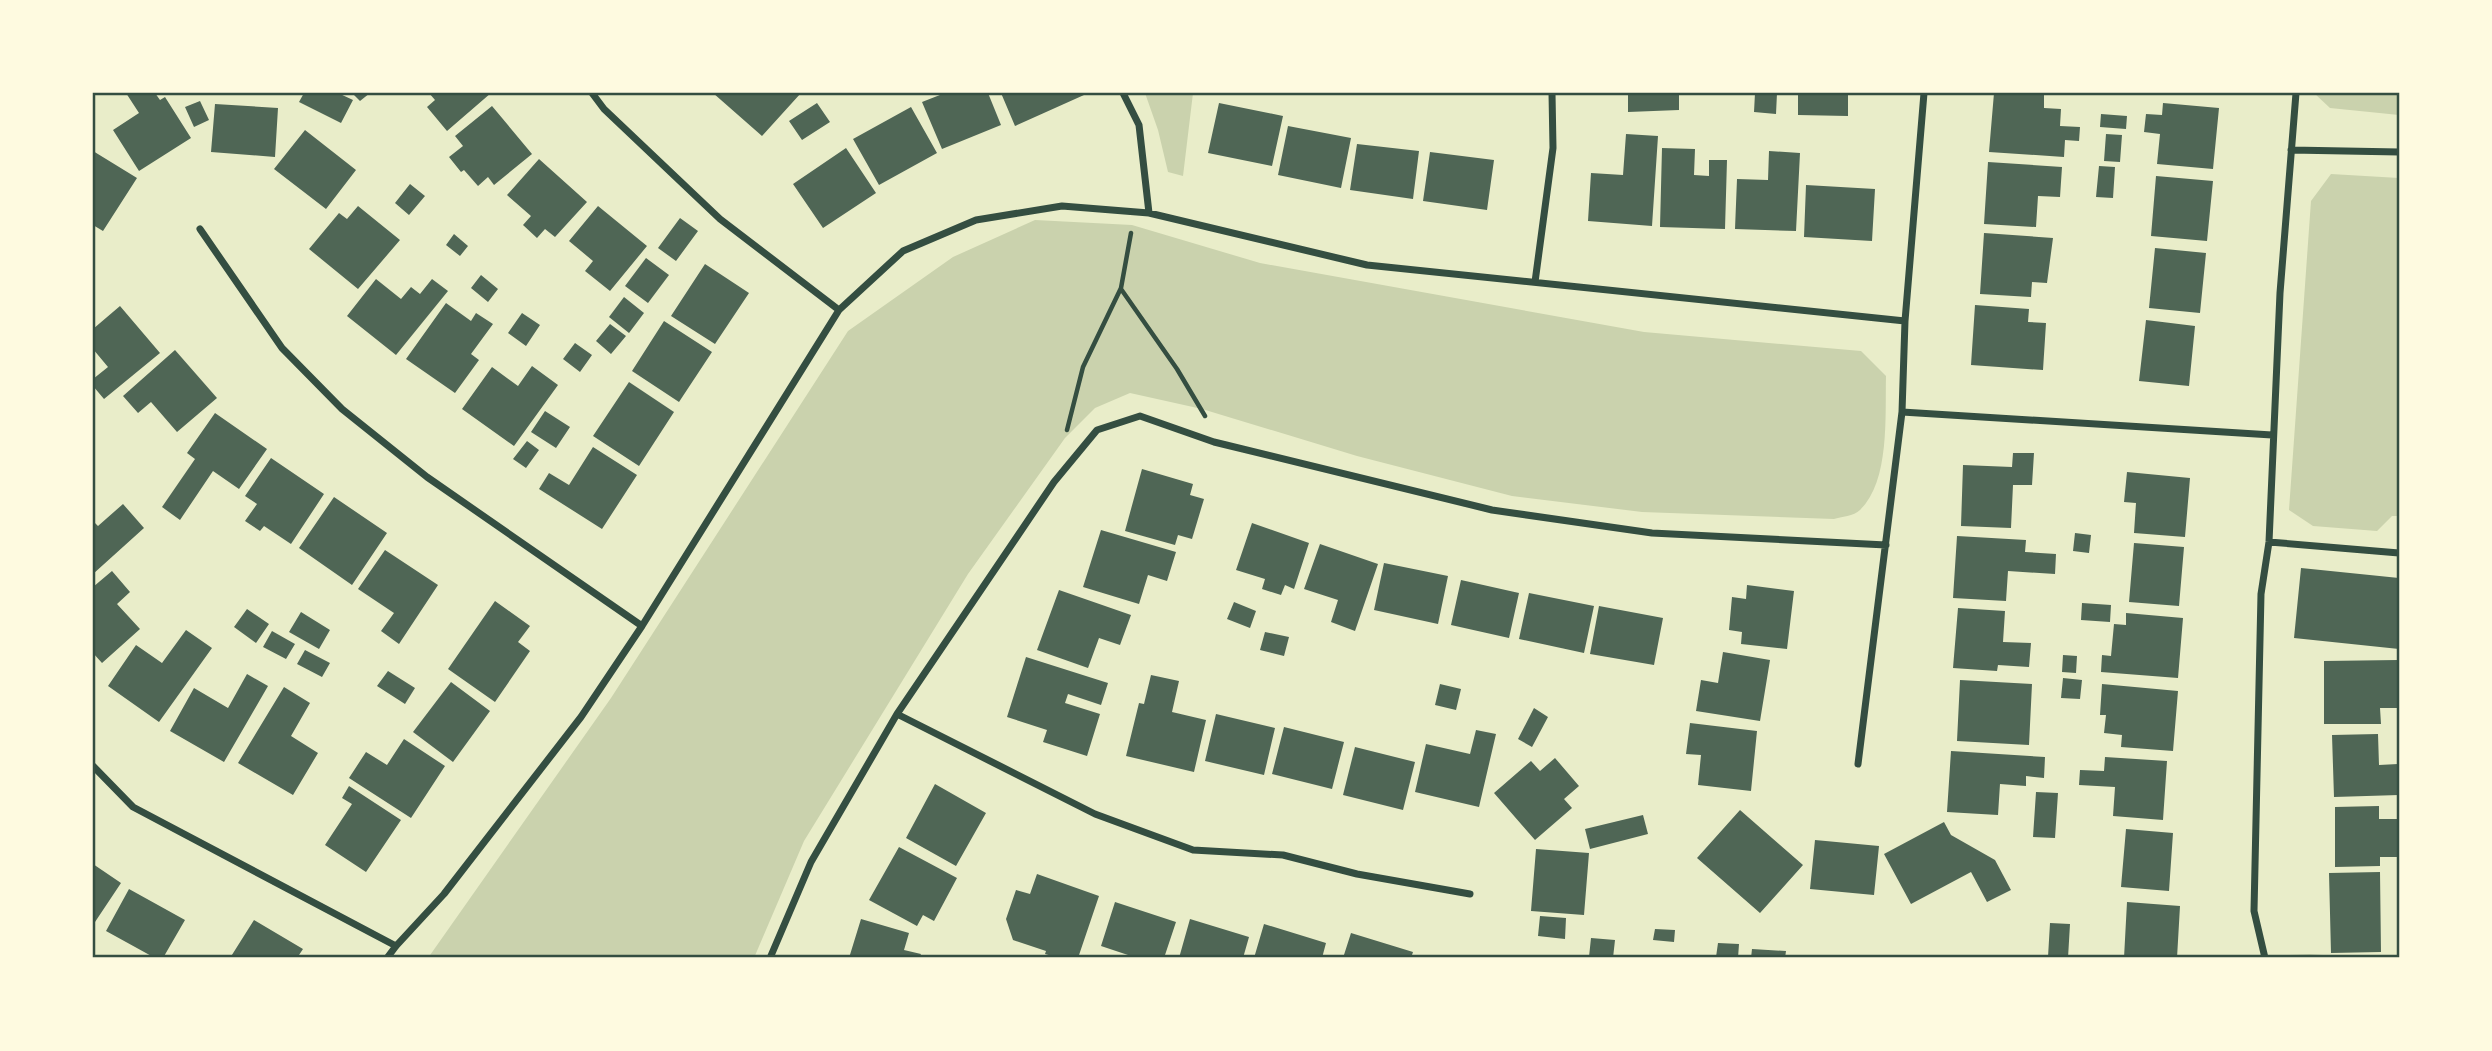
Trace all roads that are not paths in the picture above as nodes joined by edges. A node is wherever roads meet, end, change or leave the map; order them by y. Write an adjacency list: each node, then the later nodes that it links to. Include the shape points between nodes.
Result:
1 (592, 93): 11 (street, via 720,219)
2 (1123, 93): 8 (street, via 1139,125)
3 (1552, 93): 10 (street, via 1553,148)
4 (1924, 93): 12 (street)
5 (2296, 93): 6 (street)
6 (2291, 150): 7 (street); 14 (street)
7 (2399, 152)
8 (1149, 213): 10 (street, via 1367,265); 11 (street, via 1062,206 976,220 902,251)
9 (200, 229): 18 (street, via 282,348 342,409 427,477)
10 (1535, 282): 12 (street)
11 (839, 310): 18 (street)
12 (1905, 321): 13 (street)
13 (1902, 412): 14 (street); 16 (street)
14 (2272, 435): 15 (street)
15 (2269, 542): 17 (street); 26 (street, via 2261,594 2254,911)
16 (1886, 545): 19 (street, via 1652,533 1492,510 1214,442 1140,416 1097,430 1054,482); 20 (street)
17 (2399, 553)
18 (642, 626): 23 (street, via 581,717 444,894)
19 (897, 714): 22 (street, via 1095,814 1192,850 1283,855); 25 (street, via 811,862)
20 (1858, 764)
21 (93, 766): 23 (street, via 134,807)
22 (1470, 894)
23 (396, 946): 24 (street)
24 (387, 958)
25 (770, 958)
26 (2266, 958)

